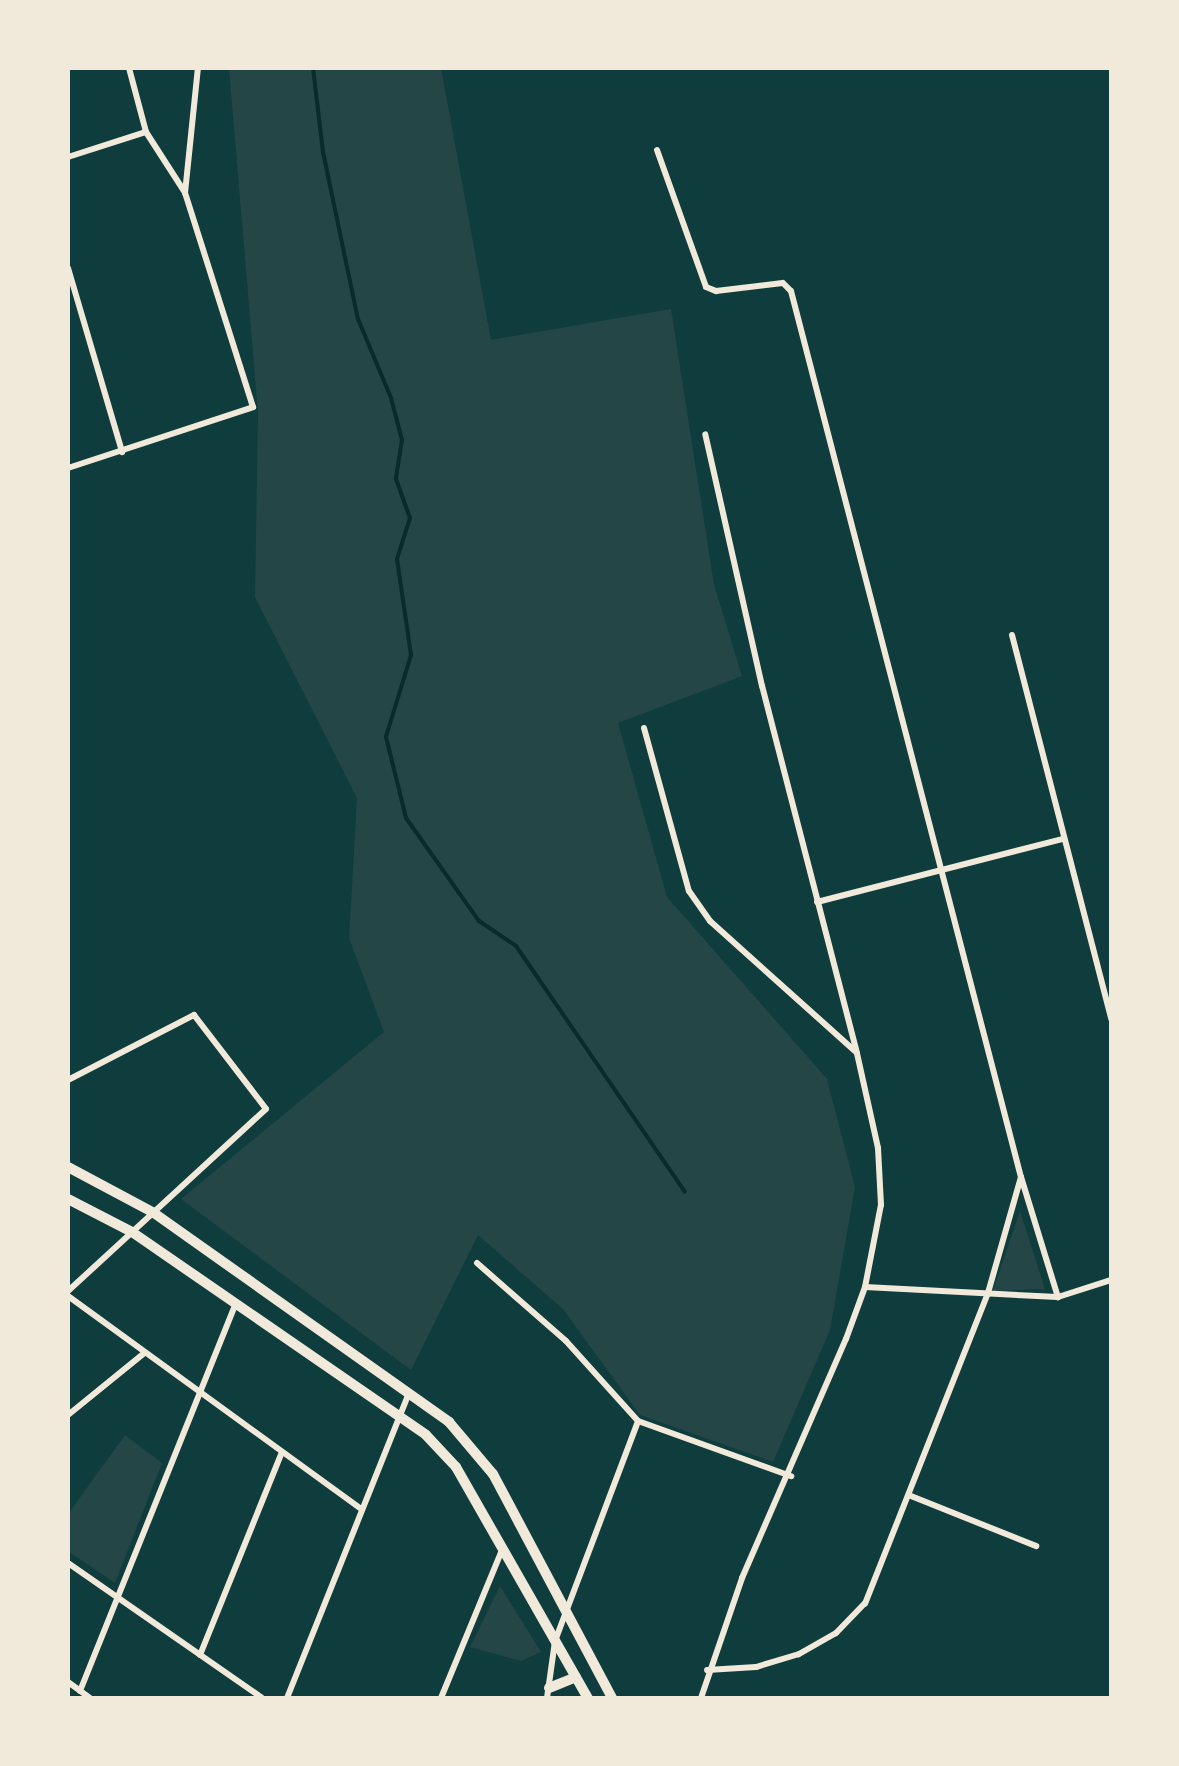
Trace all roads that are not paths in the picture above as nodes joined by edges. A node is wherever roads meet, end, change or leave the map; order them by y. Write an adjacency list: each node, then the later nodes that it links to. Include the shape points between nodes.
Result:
1 (129, 68): 3 (street)
2 (198, 68): 6 (street)
3 (146, 132): 5 (street); 6 (street)
4 (657, 150): 14 (street, via 706,287 716,291 783,283 791,291)
5 (68, 157)
6 (185, 193): 9 (street, via 253,407)
7 (68, 268): 9 (street)
8 (705, 434): 15 (street)
9 (122, 452): 10 (street)
10 (68, 468)
11 (1012, 635): 13 (street)
12 (644, 728): 17 (street, via 689,891 710,921)
13 (1063, 839): 14 (street); 16 (street)
14 (945, 872): 15 (street); 20 (street)
15 (817, 902): 17 (street)
16 (1111, 1019)
17 (857, 1053): 26 (street, via 878,1148 881,1205)
18 (68, 1080): 22 (street, via 194,1015 266,1109)
19 (68, 1167): 22 (main road)
20 (1021, 1177): 27 (street); 29 (street)
21 (68, 1199): 23 (main road)
22 (154, 1213): 23 (street); 32 (main road)
23 (132, 1232): 28 (street); 30 (main road)
24 (477, 1263): 36 (street, via 566,1341)
25 (1111, 1280): 29 (street)
26 (865, 1287): 27 (street); 38 (street)
27 (988, 1293): 29 (street); 39 (street)
28 (68, 1294): 31 (street)
29 (1058, 1297)
30 (236, 1302): 33 (street); 35 (main road)
31 (143, 1354): 33 (street); 34 (street)
32 (410, 1391): 35 (street); 45 (main road, via 449,1422 493,1474)
33 (199, 1392): 37 (street); 44 (street)
34 (68, 1415)
35 (401, 1417): 40 (street); 42 (main road, via 456,1467)
36 (638, 1421): 38 (street); 45 (street)
37 (282, 1452): 40 (street); 47 (street)
38 (791, 1476): 48 (street, via 742,1578)
39 (911, 1496): 41 (street); 48 (street, via 865,1603 836,1633 799,1654 756,1667)
40 (360, 1508): 55 (street)
41 (1036, 1546)
42 (503, 1547): 46 (main road); 56 (street)
43 (68, 1563): 44 (street)
44 (117, 1598): 47 (street); 51 (street)
45 (566, 1614): 46 (street); 58 (main road)
46 (555, 1641): 49 (main road); 52 (street)
47 (200, 1655): 54 (street)
48 (707, 1670): 59 (street)
49 (576, 1677): 52 (main road); 57 (main road)
50 (68, 1682): 51 (street)
51 (80, 1691): 53 (street)
52 (548, 1693)
53 (90, 1698)
54 (262, 1698)
55 (287, 1698)
56 (441, 1698)
57 (588, 1698)
58 (612, 1698)
59 (701, 1698)

